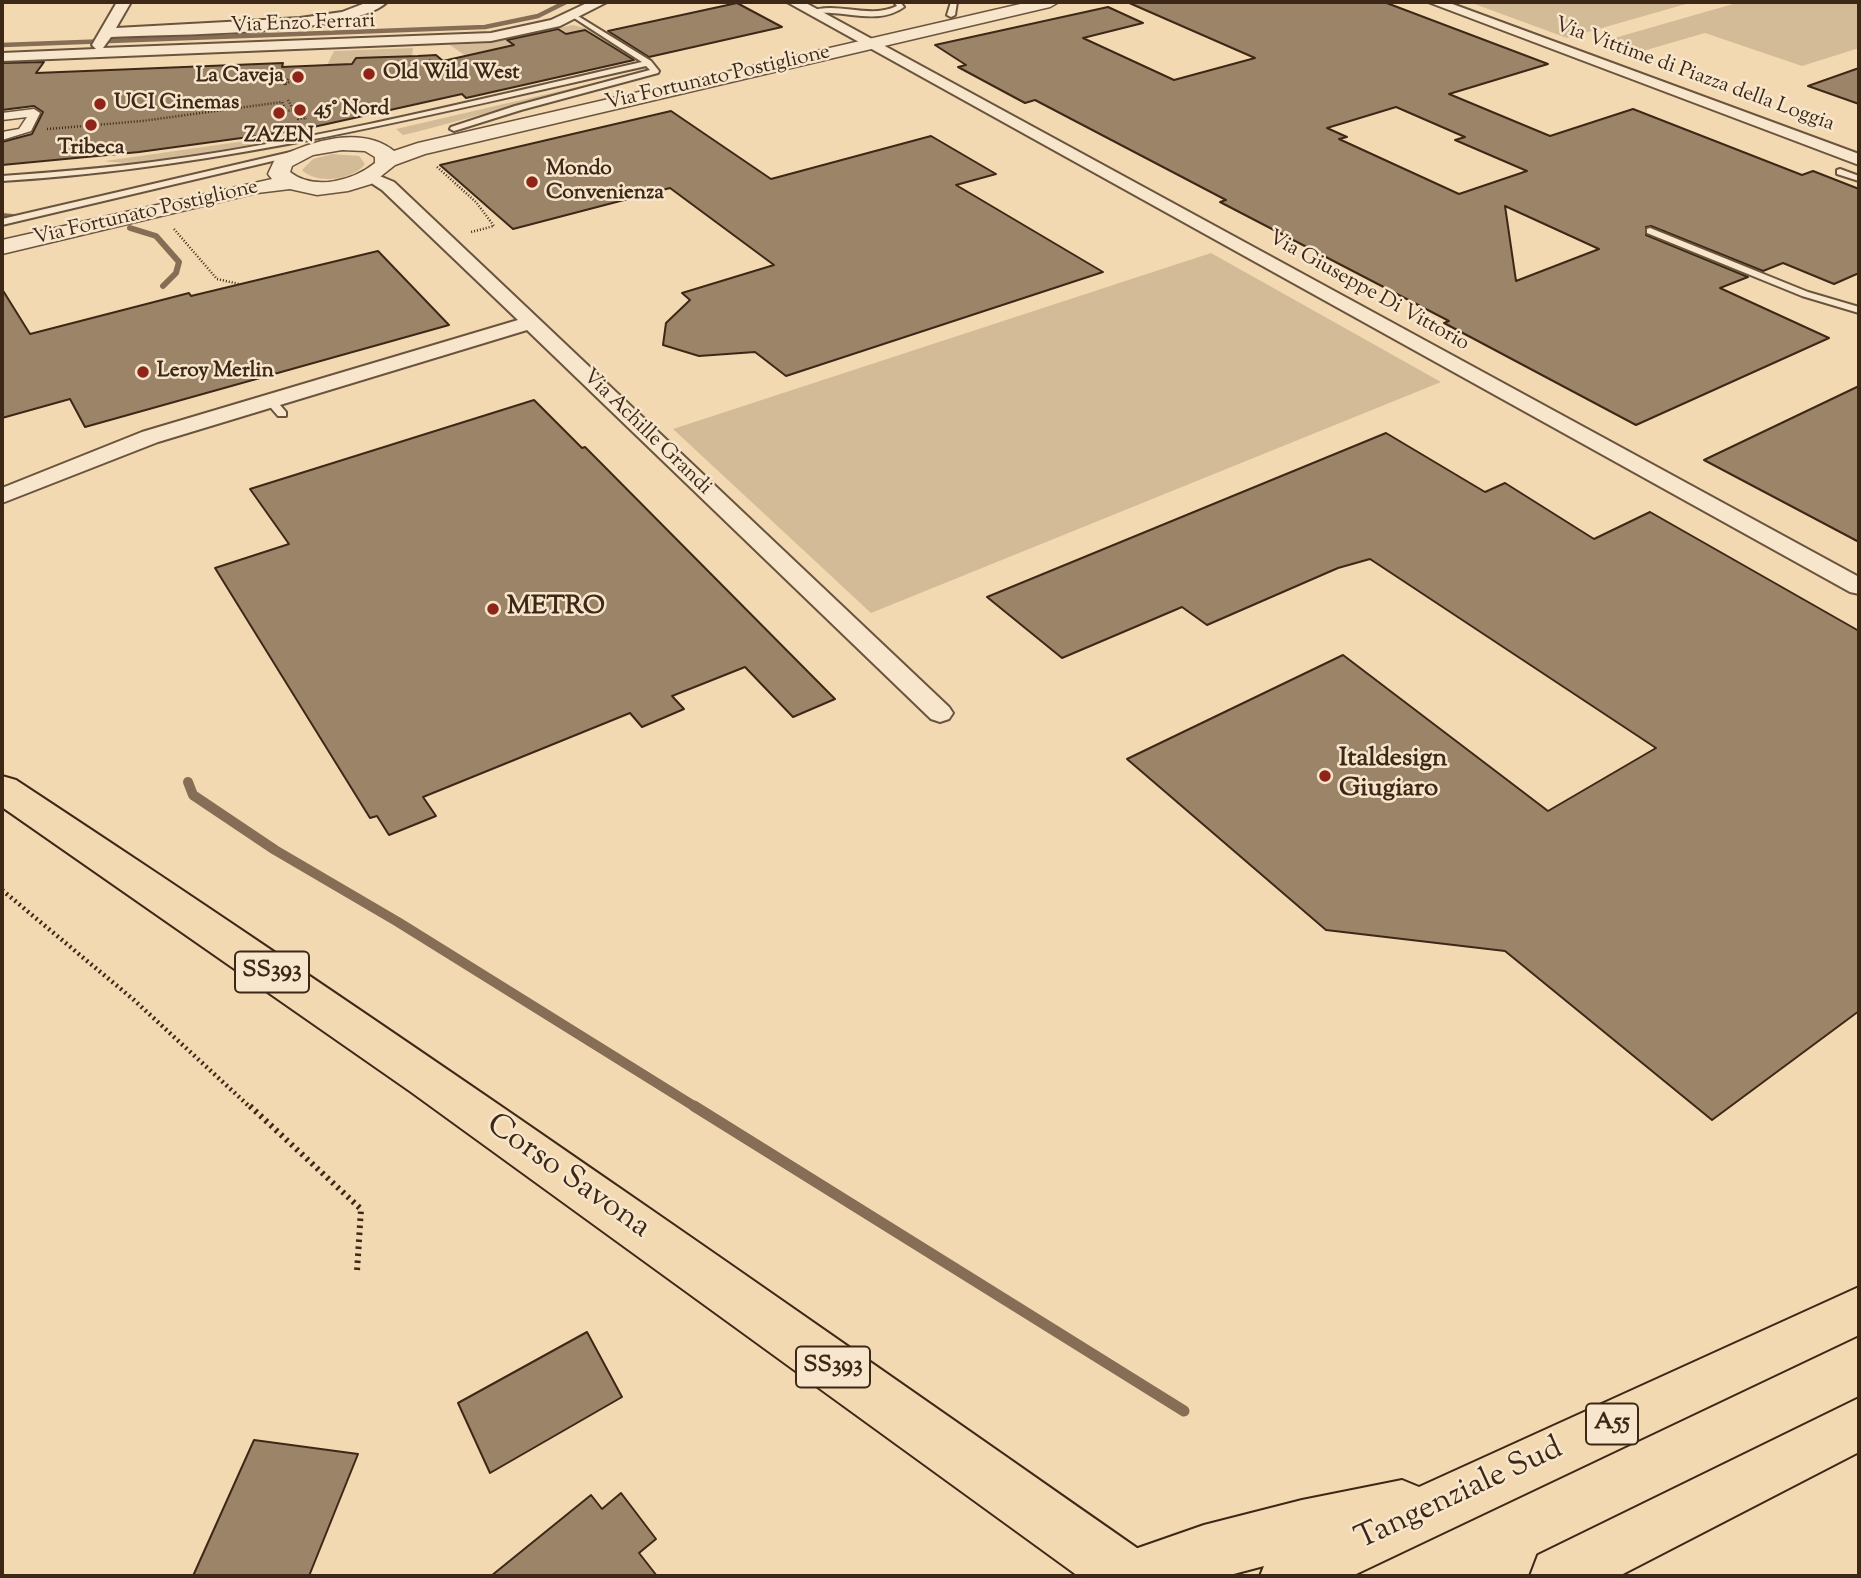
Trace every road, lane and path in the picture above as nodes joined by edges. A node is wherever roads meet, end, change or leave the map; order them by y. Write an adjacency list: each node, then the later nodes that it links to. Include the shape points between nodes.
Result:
1 (124, 2): 12 (street)
2 (380, 2): 12 (street, via 345,16)
3 (600, 2): 11 (street, Via Enzo Ferrari)
4 (794, 2): 9 (street, Via Giuseppe Di Vittorio)
5 (897, 2): 9 (lane, via 901,7 897,10 868,16)
6 (1007, 2): 10 (street, Via Fortunato Postiglione)
7 (1051, 2): 13 (street, Via Fortunato Postiglione)
8 (1435, 2): 27 (street, Via Vittime di Piazza della Loggia)
9 (822, 7): 13 (street, Via Giuseppe Di Vittorio)
10 (953, 8): 13 (street, Via Fortunato Postiglione)
11 (573, 15): 12 (street, Via Enzo Ferrari, via 491,37); 16 (lane)
12 (102, 41): 15 (street, Via Enzo Ferrari)
13 (862, 41): 22 (street, Via Fortunato Postiglione); 26 (street, Via Fortunato Postiglione, via 418,149); 44 (street, Via Giuseppe Di Vittorio)
14 (424, 56): 17 (path, via 440,69)
15 (2, 57)
16 (648, 63): 22 (lane, via 655,71 648,75); 32 (lane, via 254,151 101,173)
17 (430, 71)
18 (288, 100): 19 (path, via 293,109 301,108)
19 (303, 113)
20 (2, 116): 23 (street, via 34,113)
21 (305, 118): 23 (path, via 298,119 294,110 286,111 282,102)
22 (454, 129): 26 (street, Via Fortunato Postiglione)
23 (26, 131): 24 (street)
24 (2, 136)
25 (307, 150): 26 (street, via 342,144); 30 (street, via 288,158); 34 (lane)
26 (380, 154): 31 (street, via 381,170)
27 (1859, 160)
28 (433, 162): 37 (path, via 476,202 494,226)
29 (1840, 172): 33 (lane)
30 (285, 176): 31 (street, via 323,187); 38 (street, Via Fortunato Postiglione); 39 (street, Via Fortunato Postiglione, via 257,187)
31 (370, 177): 42 (street, Via Achille Grandi, via 388,186)
32 (2, 179)
33 (1859, 179)
34 (2, 222)
35 (174, 228): 40 (path, via 217,279)
36 (1650, 231): 41 (lane, via 1805,294)
37 (471, 232)
38 (2, 235)
39 (2, 247)
40 (239, 284)
41 (1859, 310)
42 (530, 323): 43 (street, via 276,407 150,437); 45 (street, Via Achille Grandi, via 919,694 914,711)
43 (2, 496)
44 (1859, 587)
45 (931, 717)
46 (2, 789): 52 (main road, Corso Savona / SS393, via 540,1158)
47 (2, 890): 48 (path, via 134,1000 361,1209)
48 (357, 1272)
49 (1859, 1310): 51 (main road, Tangenziale Sud / A55)
50 (1859, 1424): 55 (main road)
51 (1446, 1501): 53 (main road, via 1311,1524 1197,1554); 54 (main road, Tangenziale Sud / A55)
52 (1126, 1576)
53 (1139, 1576)
54 (1289, 1576)
55 (1559, 1576)

